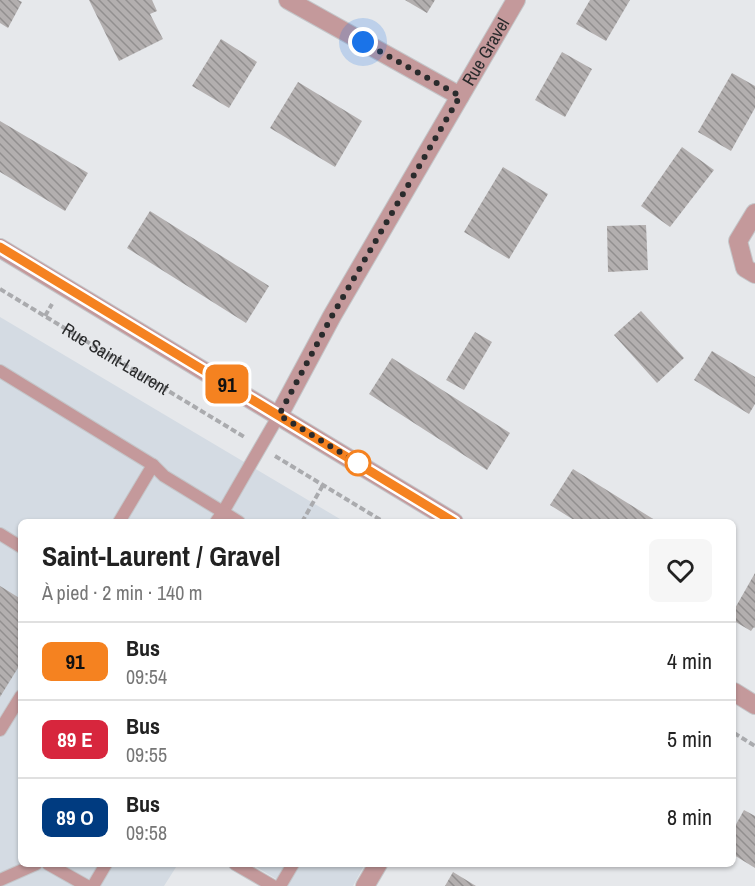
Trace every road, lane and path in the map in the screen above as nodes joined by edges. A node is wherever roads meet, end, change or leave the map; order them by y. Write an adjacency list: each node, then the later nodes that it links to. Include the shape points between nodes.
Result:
1 (288, 0): 3 (street)
2 (516, 0): 3 (street, Rue Gravel)
3 (460, 96): 9 (street, Rue Gravel)
4 (755, 213): 6 (street, via 738,241 746,268)
5 (0, 248): 9 (street, Rue Saint-Laurent)
6 (755, 274)
7 (0, 289): 10 (path, Rue Saint-Laurent)
8 (0, 371): 12 (lane)
9 (279, 415): 14 (lane); 18 (street, Rue Saint-Laurent)
10 (231, 429)
11 (285, 462): 13 (path)
12 (153, 465): 14 (lane); 15 (lane)
13 (323, 485): 16 (path); 17 (path)
14 (219, 517)
15 (121, 519)
16 (304, 519)
17 (379, 519)
18 (449, 519)
19 (0, 534): 20 (lane)
20 (18, 545)
21 (736, 693): 23 (street)
22 (18, 701): 24 (lane)
23 (755, 705)
24 (0, 730)
25 (736, 735): 26 (path)
26 (755, 746)
27 (29, 867): 33 (lane)
28 (53, 867): 34 (lane)
29 (104, 867): 35 (lane)
30 (240, 867): 36 (lane)
31 (291, 867): 37 (lane)
32 (376, 867): 38 (street)
33 (0, 880)
34 (87, 886)
35 (93, 886)
36 (273, 886)
37 (280, 886)
38 (365, 886)

